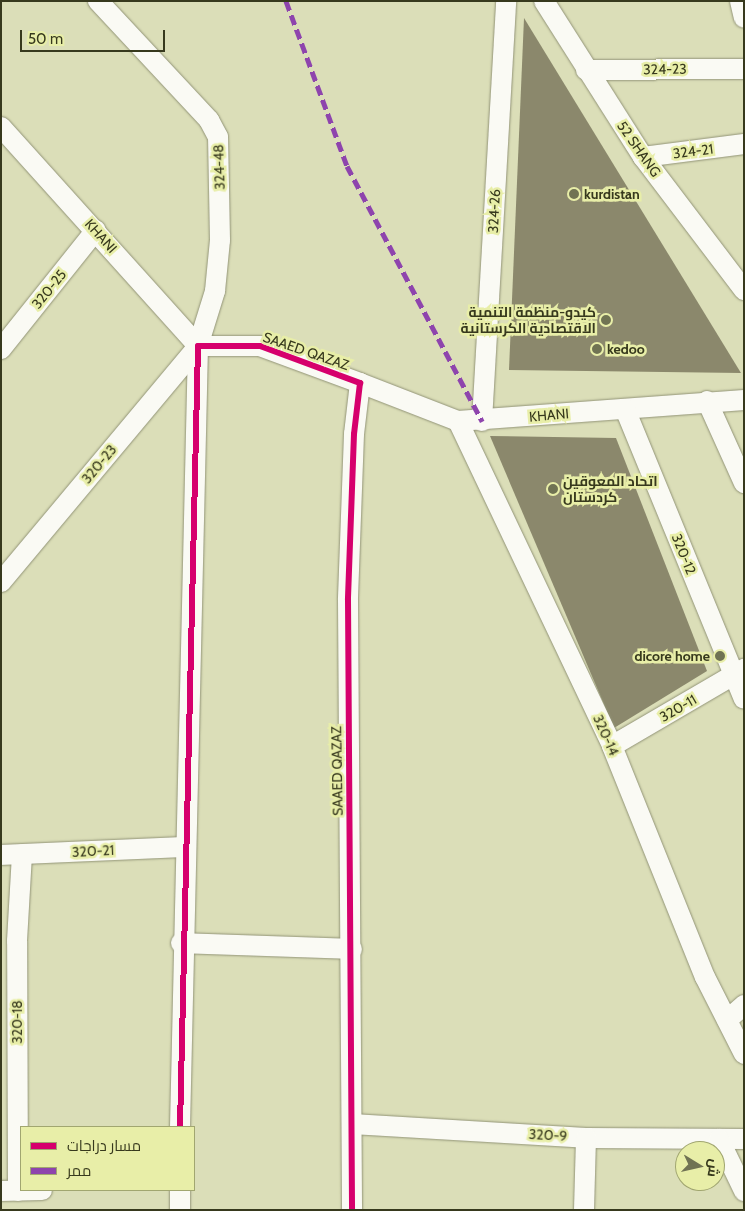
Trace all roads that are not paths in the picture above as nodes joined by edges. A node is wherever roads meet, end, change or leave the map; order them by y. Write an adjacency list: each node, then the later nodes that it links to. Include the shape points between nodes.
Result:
1 (98, 1): 13 (street, 324-48, via 209,120 218,137 219,248 215,291)
2 (506, 1): 20 (street, 324-26)
3 (544, 1): 7 (street, 52 SHANG)
4 (740, 1): 5 (street)
5 (744, 18)
6 (744, 68): 7 (street, 324-23)
7 (586, 70): 10 (street, 52 SHANG)
8 (1, 127): 11 (street, KHANI)
9 (744, 144): 10 (street, 324-21)
10 (642, 157): 12 (street, 52 SHANG)
11 (96, 230): 13 (street, KHANI); 14 (street, 320-25)
12 (744, 290)
13 (198, 346): 15 (street, SAAED QAZAZ, via 260,346); 22 (street, 320-23); 26 (street)
14 (1, 349)
15 (360, 383): 19 (street, KHANI); 31 (street, SAAED QAZAZ, via 354,434 348,600)
16 (744, 400): 17 (street, KHANI)
17 (707, 401): 18 (street, KHANI); 21 (street)
18 (624, 409): 20 (street, KHANI); 23 (street, 320-12)
19 (458, 421): 20 (street, KHANI); 25 (street, 320-14)
20 (482, 421)
21 (744, 483)
22 (1, 582)
23 (739, 672): 24 (street, 320-12); 25 (street, 320-11)
24 (744, 699)
25 (612, 746): 33 (street, 320-14)
26 (185, 847): 28 (street, 320-21); 29 (street)
27 (1, 854): 28 (street, 320-21)
28 (22, 854): 30 (street, 320-18)
29 (182, 943): 31 (street); 36 (street)
30 (9, 944): 40 (street, 320-18)
31 (352, 949): 35 (street, SAAED QAZAZ)
32 (744, 1005): 33 (street)
33 (727, 1020): 34 (street, 320-14)
34 (744, 1054)
35 (352, 1124): 37 (street, 320-9); 44 (street, SAAED QAZAZ)
36 (180, 1126)
37 (586, 1138): 38 (street, 320-9); 45 (street)
38 (719, 1139): 39 (street, 320-9); 42 (street)
39 (744, 1139)
40 (9, 1191)
41 (180, 1191): 43 (street)
42 (744, 1191)
43 (180, 1210)
44 (352, 1210)
45 (584, 1210)

